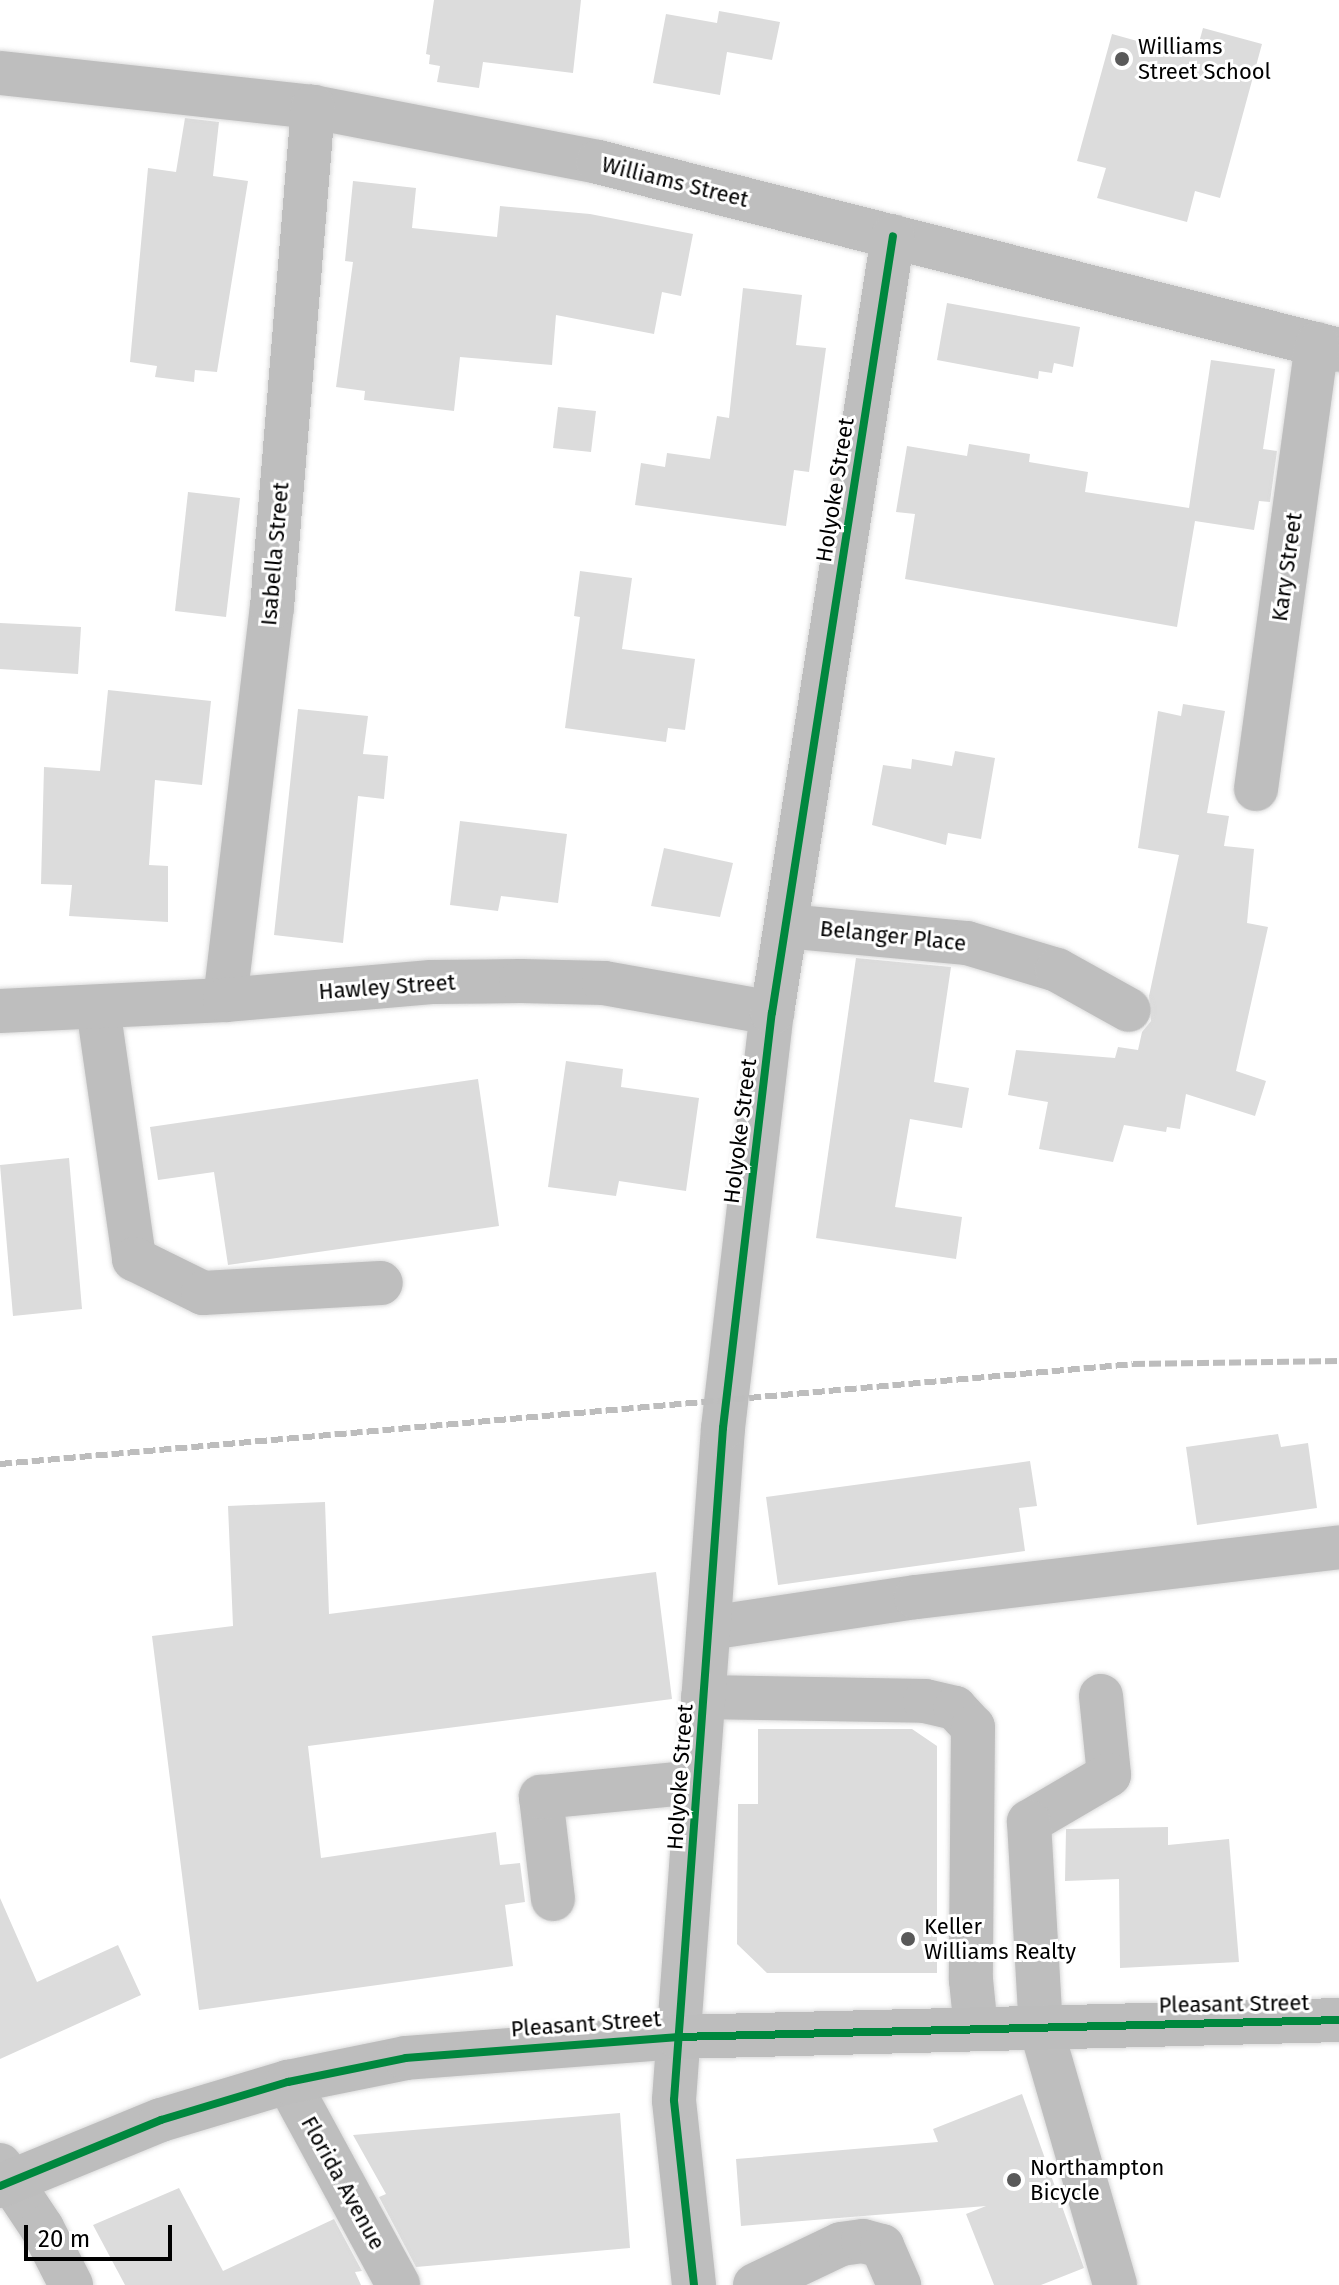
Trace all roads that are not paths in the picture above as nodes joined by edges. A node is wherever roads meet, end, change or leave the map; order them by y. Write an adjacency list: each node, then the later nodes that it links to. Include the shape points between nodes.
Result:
1 (0, 73): 2 (street, Williams Street)
2 (313, 107): 3 (street, Williams Street, via 598,162); 7 (street, Isabella Street, via 272,607)
3 (893, 236): 4 (street, Williams Street); 6 (street, Holyoke Street)
4 (1328, 347): 5 (street, Kary Street)
5 (1256, 789)
6 (786, 926): 9 (street, Belanger Place, via 967,943 1057,970); 11 (street, Holyoke Street)
7 (225, 1000): 8 (street, Hawley Street); 11 (street, Hawley Street, via 431,982 521,981 604,983)
8 (98, 1008): 10 (street, Hawley Street); 12 (street, via 134,1259 203,1293)
9 (1129, 1010)
10 (0, 1011)
11 (772, 1013): 14 (street, Holyoke Street, via 723,1428)
12 (381, 1283)
13 (1339, 1547): 14 (street, via 932,1595)
14 (709, 1628): 16 (street, Holyoke Street)
15 (1101, 1696): 20 (street, via 1109,1775 1029,1822)
16 (703, 1697): 17 (street, Holyoke Street); 21 (street, via 925,1701 955,1708 973,1727 971,1980)
17 (697, 1782): 18 (street, via 541,1797); 22 (street, Holyoke Street)
18 (553, 1899)
19 (1339, 2020): 20 (main road, Pleasant Street)
20 (1041, 2028): 21 (main road, Pleasant Street); 30 (street)
21 (976, 2029): 22 (main road, Pleasant Street)
22 (678, 2037): 23 (main road, Pleasant Street, via 406,2058); 27 (street, Holyoke Street, via 674,2100)
23 (288, 2082): 24 (main road, Pleasant Street, via 161,2120); 26 (street, Florida Avenue)
24 (4, 2178): 25 (street)
25 (71, 2285)
26 (398, 2285)
27 (694, 2285)
28 (755, 2285): 29 (street, via 841,2244 863,2241 882,2246)
29 (899, 2285)
30 (1115, 2285)

